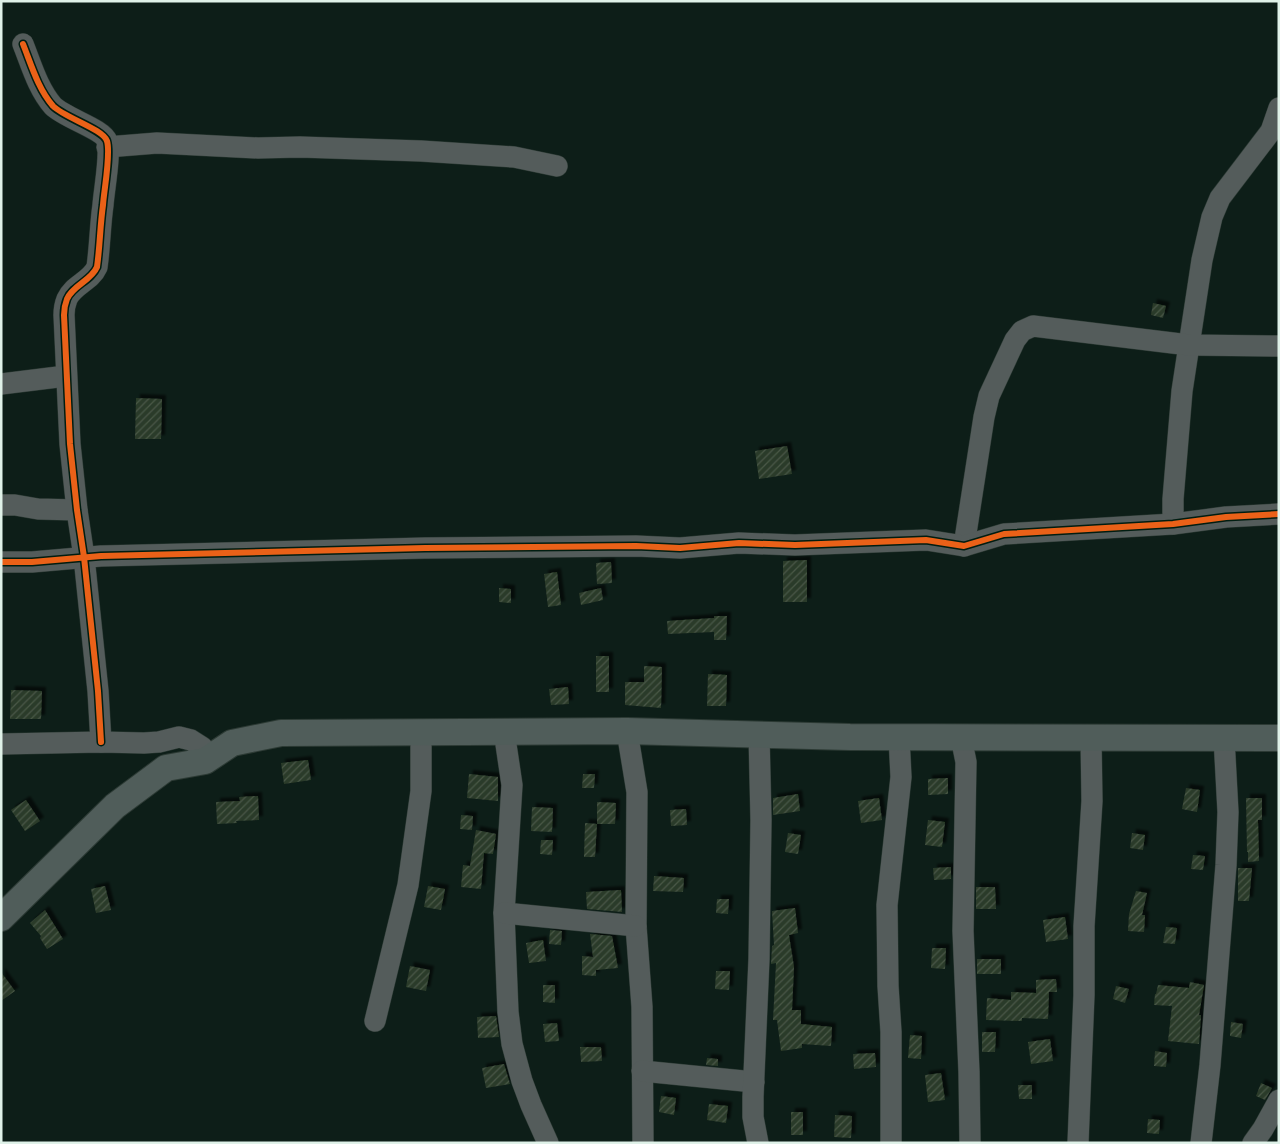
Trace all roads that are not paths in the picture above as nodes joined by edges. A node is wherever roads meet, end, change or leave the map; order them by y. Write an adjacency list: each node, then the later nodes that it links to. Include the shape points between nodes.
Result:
1 (23, 44): 3 (street, via 42,89 54,106 70,118 102,132)
2 (1279, 108): 5 (street, via 1271,131 1220,198 1212,217)
3 (108, 146): 4 (street, via 157,143 421,150 514,157); 7 (street, via 97,267 73,290 65,306)
4 (557, 166)
5 (1189, 346): 6 (street); 12 (street, via 1174,477); 13 (street, via 1034,326 1022,331 989,396)
6 (1279, 346)
7 (66, 376): 8 (street); 10 (street)
8 (1, 384)
9 (1, 504): 10 (street)
10 (77, 510): 14 (street)
11 (1279, 514): 12 (street)
12 (1173, 524): 13 (street, via 1004,534)
13 (964, 546): 14 (street, via 926,540 795,545 739,543 680,548 425,548)
14 (84, 557): 15 (street); 25 (street)
15 (1, 562)
16 (421, 731): 17 (main road); 27 (main road, via 281,733 232,743); 31 (street, via 421,791 408,885)
17 (504, 731): 18 (main road); 28 (street, via 512,785)
18 (628, 731): 19 (main road); 30 (street, via 637,792)
19 (759, 734): 20 (main road); 33 (street, via 762,820)
20 (899, 737): 21 (main road); 38 (street, via 901,777 887,898)
21 (961, 737): 22 (main road); 39 (street, via 966,762 963,930)
22 (1091, 738): 23 (main road); 40 (street, via 1092,801 1084,926)
23 (1224, 738): 24 (main road); 41 (street, via 1228,812 1226,865)
24 (1279, 738)
25 (101, 742): 26 (street); 27 (street, via 144,743 179,737 202,747)
26 (1, 744)
27 (205, 761): 29 (main road, via 166,768 114,806)
28 (504, 914): 30 (street); 35 (street, via 512,1044 531,1105)
29 (1, 918)
30 (636, 926): 32 (street)
31 (375, 1021)
32 (642, 1071): 33 (street); 36 (street)
33 (754, 1082): 37 (street, via 753,1117)
34 (1279, 1100): 42 (street)
35 (548, 1143)
36 (643, 1143)
37 (758, 1143)
38 (891, 1143)
39 (970, 1143)
40 (1078, 1143)
41 (1201, 1143)
42 (1253, 1143)

